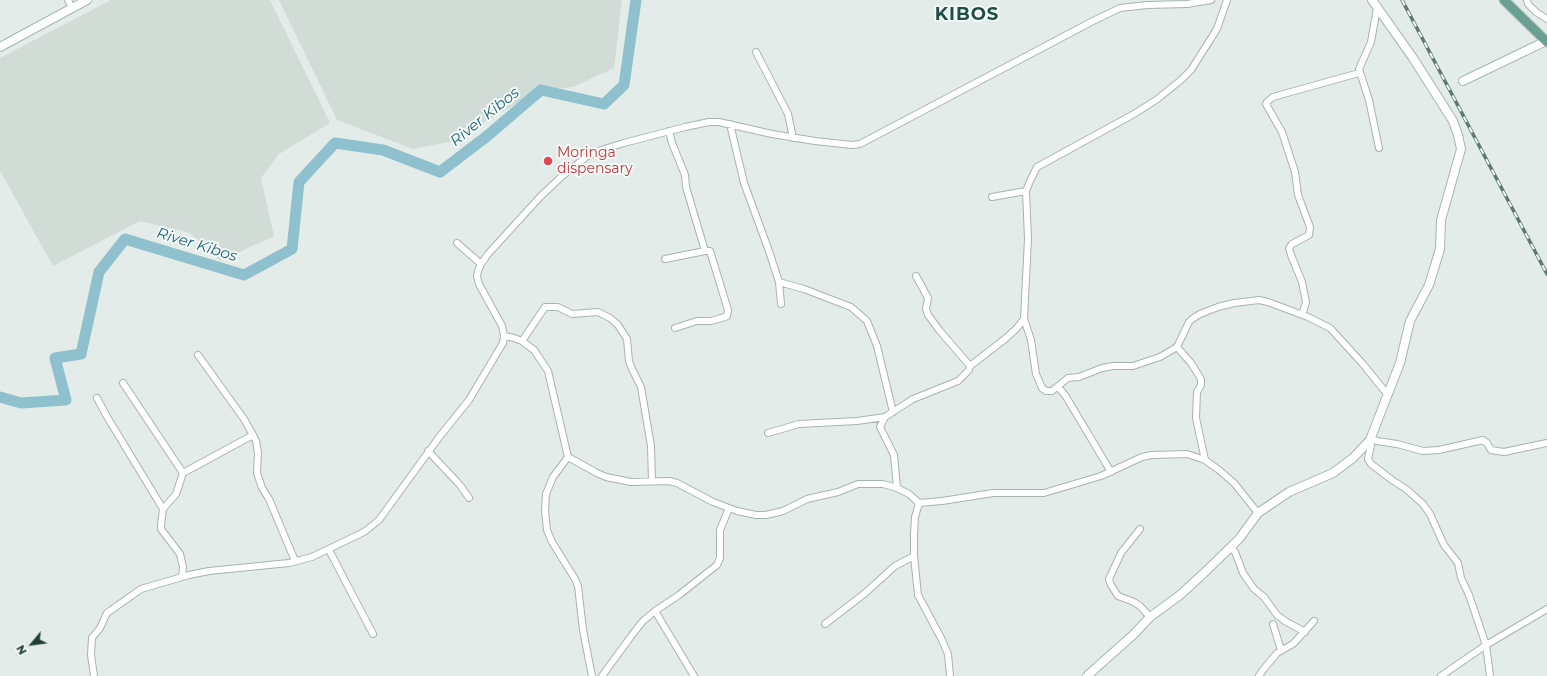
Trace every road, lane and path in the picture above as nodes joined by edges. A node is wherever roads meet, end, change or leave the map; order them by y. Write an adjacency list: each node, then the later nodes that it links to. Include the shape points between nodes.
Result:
1 (68, 0): 8 (street)
2 (87, 0): 8 (street)
3 (1211, 0): 18 (street, via 1120,8 860,144 815,142)
4 (1227, 0): 20 (street, via 1217,29 1181,80 1134,114 1037,167)
5 (1372, 0): 9 (street)
6 (1527, 0): 10 (street, via 1536,12)
7 (1510, 2): 11 (main road)
8 (72, 8): 12 (street)
9 (1377, 8): 14 (street, via 1371,42 1359,66); 39 (street, via 1453,121 1461,149 1441,220 1440,249 1429,285 1410,321 1400,363)
10 (1547, 19)
11 (1546, 42): 15 (street)
12 (0, 47)
13 (756, 52): 18 (street, via 788,114)
14 (1359, 72): 19 (street, via 1369,100); 29 (street, via 1273,97 1266,104 1282,132 1296,172 1298,195 1310,227 1309,234 1289,248 1302,282 1306,302)
15 (1463, 81)
16 (730, 124): 17 (street, via 709,122); 18 (street); 27 (street, via 744,183)
17 (670, 131): 23 (street); 25 (street, via 601,150 574,165 540,197)
18 (793, 138)
19 (1379, 148)
20 (1026, 191): 21 (street); 30 (street, via 1028,239)
21 (992, 197)
22 (457, 243): 25 (street)
23 (705, 250): 24 (street); 31 (street, via 710,251 728,314 711,321 697,321)
24 (666, 259)
25 (481, 264): 32 (street, via 477,277 479,284 500,320)
26 (916, 276): 36 (street, via 928,298 928,315)
27 (779, 282): 28 (street); 41 (street, via 845,304 865,319 877,346)
28 (781, 304)
29 (1302, 315): 34 (street, via 1259,300 1218,307 1192,319); 39 (street, via 1330,328)
30 (1024, 319): 36 (street, via 1005,339); 38 (street, via 1031,340 1036,374 1042,388 1052,391)
31 (676, 328)
32 (504, 336): 33 (street); 47 (street, via 499,351 469,400)
33 (522, 341): 48 (street, via 534,350 548,371); 52 (street, via 545,307 558,307 572,314 598,312 618,325 627,339 629,361 641,387 651,446)
34 (1177, 347): 38 (street, via 1142,364 1102,368 1079,377 1068,378); 49 (street, via 1201,379 1196,418)
35 (198, 355): 44 (street)
36 (970, 366): 41 (street, via 958,381 913,399)
37 (123, 383): 51 (street)
38 (1058, 387): 50 (street, via 1066,395)
39 (1388, 395): 45 (street)
40 (97, 398): 57 (street)
41 (893, 412): 42 (street)
42 (885, 417): 43 (street, via 799,424); 53 (street, via 880,427 894,455)
43 (768, 433)
44 (253, 435): 51 (street); 63 (street, via 258,453 257,473 262,488)
45 (1370, 439): 46 (street, via 1422,451 1439,450 1483,440 1491,450 1504,452); 58 (street, via 1353,458 1333,473 1290,492); 73 (street, via 1368,459 1371,464 1423,504 1444,544 1458,563 1461,578)
46 (1547, 443)
47 (428, 452): 54 (street); 61 (street, via 379,520 364,532)
48 (568, 457): 52 (street, via 606,477 631,482); 76 (street, via 553,477 546,494 547,530 578,586)
49 (1205, 460): 50 (street, via 1187,454 1152,455); 58 (street, via 1234,483)
50 (1111, 472): 55 (street, via 1044,493 993,493)
51 (183, 473): 57 (street, via 176,494)
52 (652, 481): 56 (street, via 677,483)
53 (898, 488): 55 (street); 56 (street, via 858,484 838,492 807,499 783,511 766,515 746,514)
54 (469, 498)
55 (919, 503): 62 (street, via 915,517)
56 (728, 508): 66 (street, via 720,530 720,558 717,565)
57 (163, 509): 64 (street, via 161,529 180,554)
58 (1258, 514): 60 (street)
59 (1140, 529): 67 (street, via 1121,554 1109,579 1118,596 1134,602)
60 (1230, 548): 67 (street, via 1180,596); 71 (street, via 1235,552 1243,573 1254,589 1264,597 1277,615)
61 (329, 550): 63 (street, via 312,558); 72 (street)
62 (914, 556): 69 (street, via 895,566); 79 (street, via 918,595 944,643)
63 (295, 561): 64 (street, via 209,570)
64 (182, 577): 75 (street, via 141,589 107,613 92,638)
65 (1547, 609): 73 (street)
66 (655, 611): 77 (street, via 632,634); 78 (street)
67 (1150, 617): 80 (street)
68 (1314, 621): 71 (street)
69 (825, 624)
70 (1272, 624): 74 (street)
71 (1305, 632): 74 (street)
72 (374, 634)
73 (1486, 645): 82 (street); 83 (street)
74 (1281, 650): 81 (street)
75 (94, 676)
76 (592, 676)
77 (602, 676)
78 (694, 676)
79 (950, 676)
80 (1087, 676)
81 (1259, 676)
82 (1440, 676)
83 (1490, 676)

